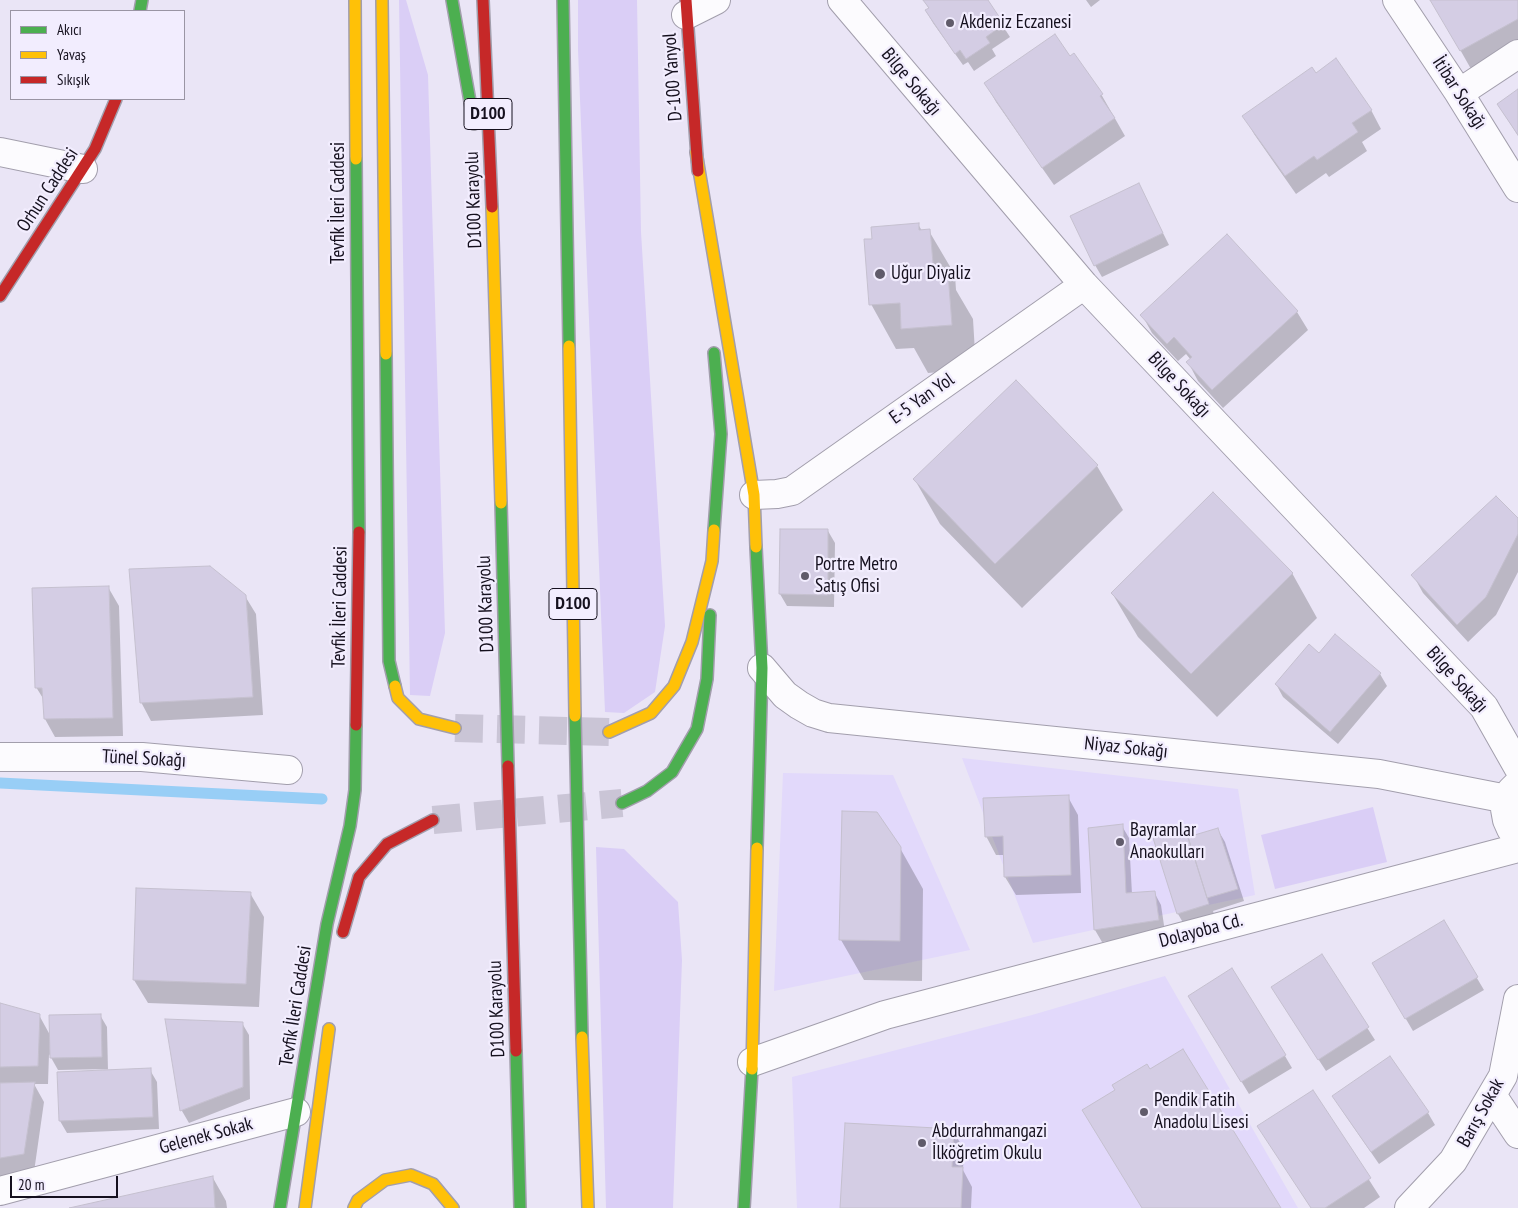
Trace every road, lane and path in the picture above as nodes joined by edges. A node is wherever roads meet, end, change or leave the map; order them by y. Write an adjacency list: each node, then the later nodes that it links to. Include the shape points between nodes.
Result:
1 (355, 0): 40 (main road, Tevfik İleri Caddesi, via 358,543 355,790 327,924)
2 (382, 0): 25 (main road, via 389,660 398,698 419,719)
3 (452, 0): 17 (main road)
4 (483, 0): 17 (main road, D100 Karayolu / D100)
5 (563, 0): 48 (main road, D100, via 575,717)
6 (716, 0): 9 (street)
7 (842, 0): 18 (street, Bilge Sokağı)
8 (1397, 0): 11 (street, İtibar Sokağı)
9 (686, 8): 14 (main road, D-100 Yanyol)
10 (1518, 54): 11 (street)
11 (1459, 93): 16 (street, İtibar Sokağı)
12 (116, 100): 15 (main road, Orhun Caddesi, via 95,149)
13 (0, 152): 15 (street)
14 (696, 152): 20 (main road); 22 (main road)
15 (82, 168): 19 (main road, Orhun Caddesi)
16 (1518, 188)
17 (493, 227): 47 (main road, D100 Karayolu / D100)
18 (1084, 285): 22 (street, E-5 Yan Yol, via 792,491); 28 (street, Bilge Sokağı, via 1484,707)
19 (0, 296)
20 (709, 298)
21 (713, 346): 23 (main road, via 721,434)
22 (754, 495): 24 (main road)
23 (712, 561): 26 (main road, via 692,642 674,686 651,714); 31 (main road, via 707,680 697,729 672,772)
24 (762, 668): 30 (street, Niyaz Sokağı, via 785,695 813,713 829,718 1379,774); 38 (main road)
25 (455, 728)
26 (609, 732)
27 (0, 757): 29 (street, Tünel Sokağı, via 142,757)
28 (1518, 767)
29 (288, 770)
30 (1512, 791): 33 (street, via 1505,809 1506,820)
31 (622, 803)
32 (434, 820): 35 (main road, via 387,844 359,877)
33 (1518, 836)
34 (1518, 848): 38 (street, Dolayoba Cd., via 885,1015)
35 (340, 947)
36 (1518, 1000): 39 (street, Barış Sokak, via 1503,1076)
37 (331, 1015): 44 (main road)
38 (752, 1062): 49 (main road)
39 (1492, 1095): 41 (street); 50 (street, Barış Sokak, via 1454,1161)
40 (296, 1112): 42 (street, Gelenek Sokak); 43 (main road, Tevfik İleri Caddesi)
41 (1518, 1134)
42 (0, 1191)
43 (280, 1208)
44 (305, 1208)
45 (354, 1208): 46 (main road, via 358,1200 385,1180 411,1175 433,1184)
46 (453, 1208)
47 (520, 1208)
48 (588, 1208)
49 (744, 1208)
50 (1409, 1208)

